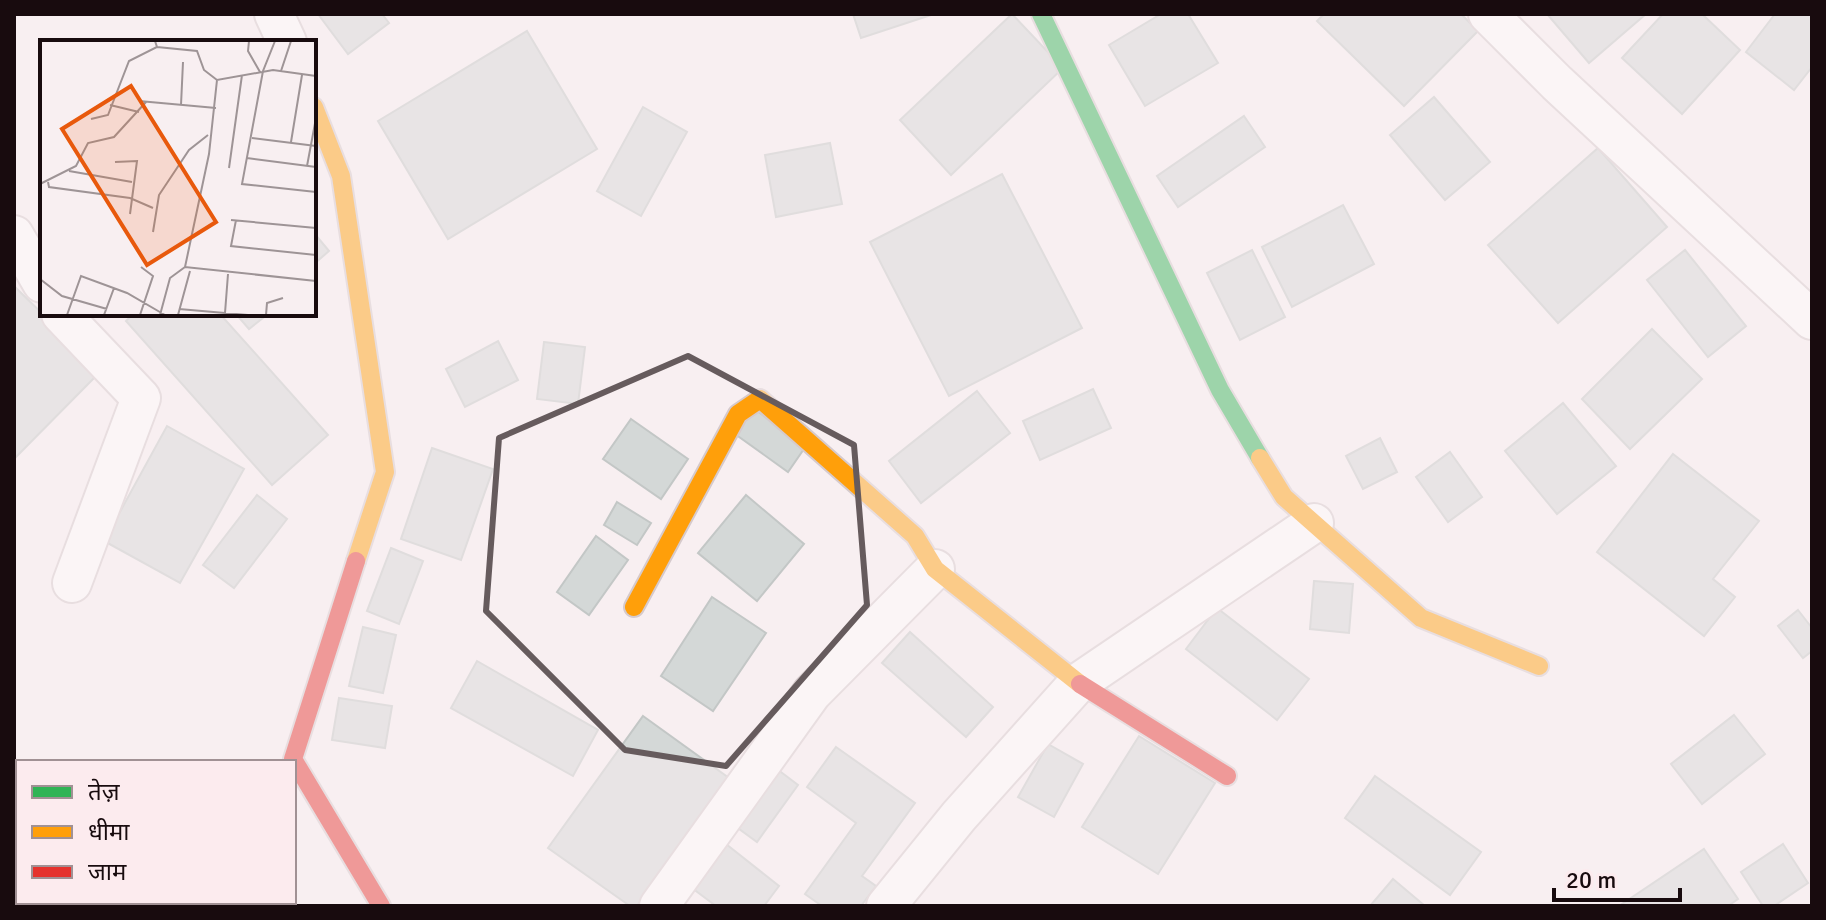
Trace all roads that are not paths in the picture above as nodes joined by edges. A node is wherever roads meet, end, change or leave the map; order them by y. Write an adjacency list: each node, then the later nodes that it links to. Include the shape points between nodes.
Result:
1 (274, 14): 4 (street)
2 (1041, 14): 10 (street, via 1220,390 1284,497)
3 (1488, 14): 9 (street)
4 (286, 40)
5 (316, 112): 16 (street, via 341,176 385,472)
6 (14, 235): 7 (street)
7 (40, 280)
8 (63, 316): 12 (street, via 141,398)
9 (1812, 320)
10 (1314, 523): 14 (street, via 1421,618); 15 (street)
11 (935, 569): 13 (street, via 915,536 760,399 738,414); 15 (street); 20 (street, via 812,693)
12 (72, 583)
13 (634, 607)
14 (1539, 666)
15 (1078, 683): 18 (street); 21 (street)
16 (294, 760)
17 (296, 764): 19 (street)
18 (1227, 776)
19 (381, 906)
20 (659, 906)
21 (886, 906)

